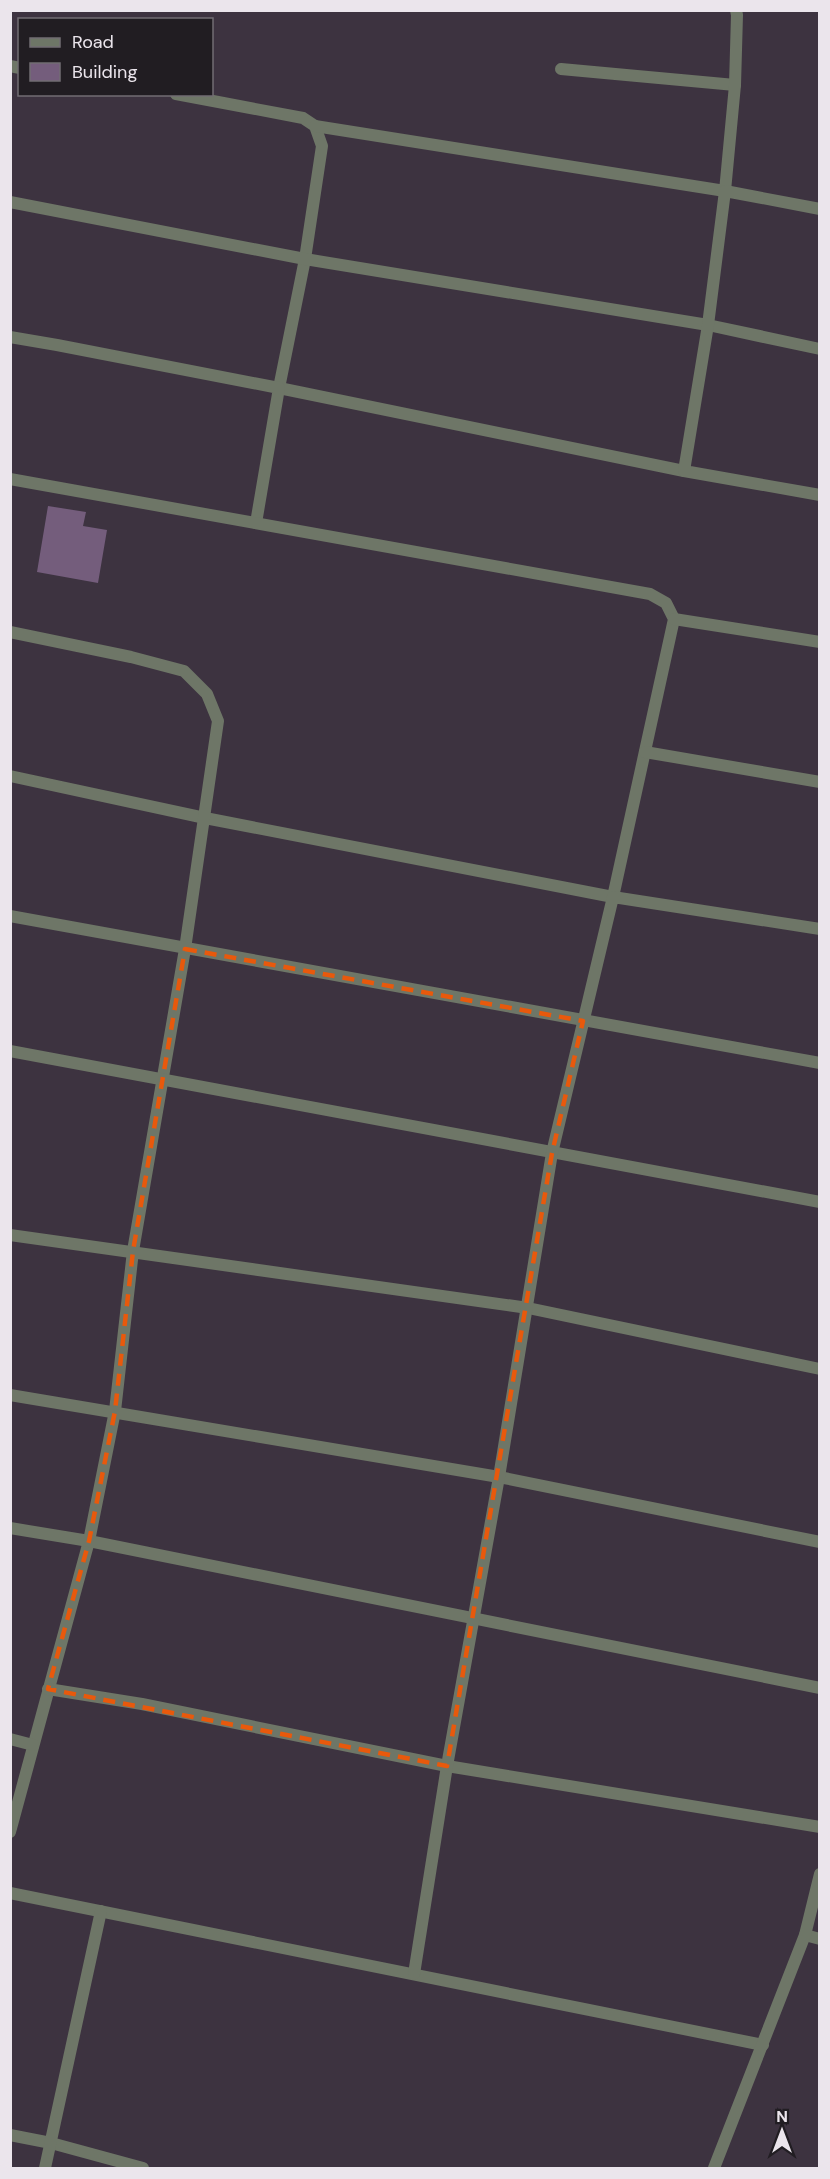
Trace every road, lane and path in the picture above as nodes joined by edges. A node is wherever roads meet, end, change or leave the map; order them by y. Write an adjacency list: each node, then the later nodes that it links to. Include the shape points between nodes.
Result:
1 (736, 10): 3 (street)
2 (561, 69): 3 (street)
3 (735, 85): 6 (street)
4 (187, 96): 5 (street, via 303,118)
5 (315, 126): 6 (street); 9 (street, via 322,146)
6 (725, 191): 8 (street); 10 (street)
7 (10, 202): 9 (street)
8 (819, 209)
9 (305, 259): 10 (street); 13 (street)
10 (708, 325): 12 (street); 14 (street)
11 (10, 337): 13 (street)
12 (819, 349)
13 (279, 388): 14 (street); 17 (street)
14 (684, 471): 16 (street)
15 (10, 479): 17 (street)
16 (819, 495)
17 (256, 523): 18 (street, via 650,594 666,603)
18 (674, 620): 20 (street); 21 (street)
19 (10, 632): 24 (street, via 184,671 207,694 218,721)
20 (819, 642)
21 (645, 752): 23 (street); 25 (street)
22 (10, 776): 24 (street)
23 (819, 782)
24 (205, 818): 25 (street); 28 (street)
25 (613, 897): 27 (street); 29 (street)
26 (10, 916): 28 (street)
27 (819, 929)
28 (185, 949): 29 (street); 32 (street)
29 (583, 1021): 31 (street); 33 (street)
30 (10, 1051): 32 (street)
31 (819, 1063)
32 (162, 1080): 33 (street); 36 (street)
33 (552, 1153): 34 (street); 37 (street)
34 (819, 1202)
35 (10, 1235): 36 (street)
36 (133, 1251): 37 (street); 40 (street)
37 (528, 1308): 38 (street); 41 (street)
38 (819, 1369)
39 (10, 1395): 40 (street)
40 (115, 1411): 41 (street); 43 (street)
41 (500, 1477): 44 (street); 45 (street)
42 (10, 1528): 43 (street)
43 (89, 1541): 45 (street); 47 (street)
44 (819, 1542)
45 (474, 1619): 46 (street); 50 (street)
46 (819, 1688)
47 (48, 1689): 49 (street); 50 (street, via 142,1704)
48 (10, 1739): 49 (street)
49 (33, 1745): 52 (street)
50 (447, 1766): 51 (street); 58 (street)
51 (819, 1827)
52 (10, 1832)
53 (819, 1874): 56 (street)
54 (10, 1893): 55 (street)
55 (101, 1911): 58 (street); 61 (street)
56 (805, 1935): 57 (street); 59 (street)
57 (819, 1939)
58 (414, 1974): 59 (street)
59 (763, 2045): 64 (street)
60 (10, 2135): 61 (street)
61 (51, 2143): 62 (street); 63 (street)
62 (45, 2169)
63 (143, 2169)
64 (714, 2169)

